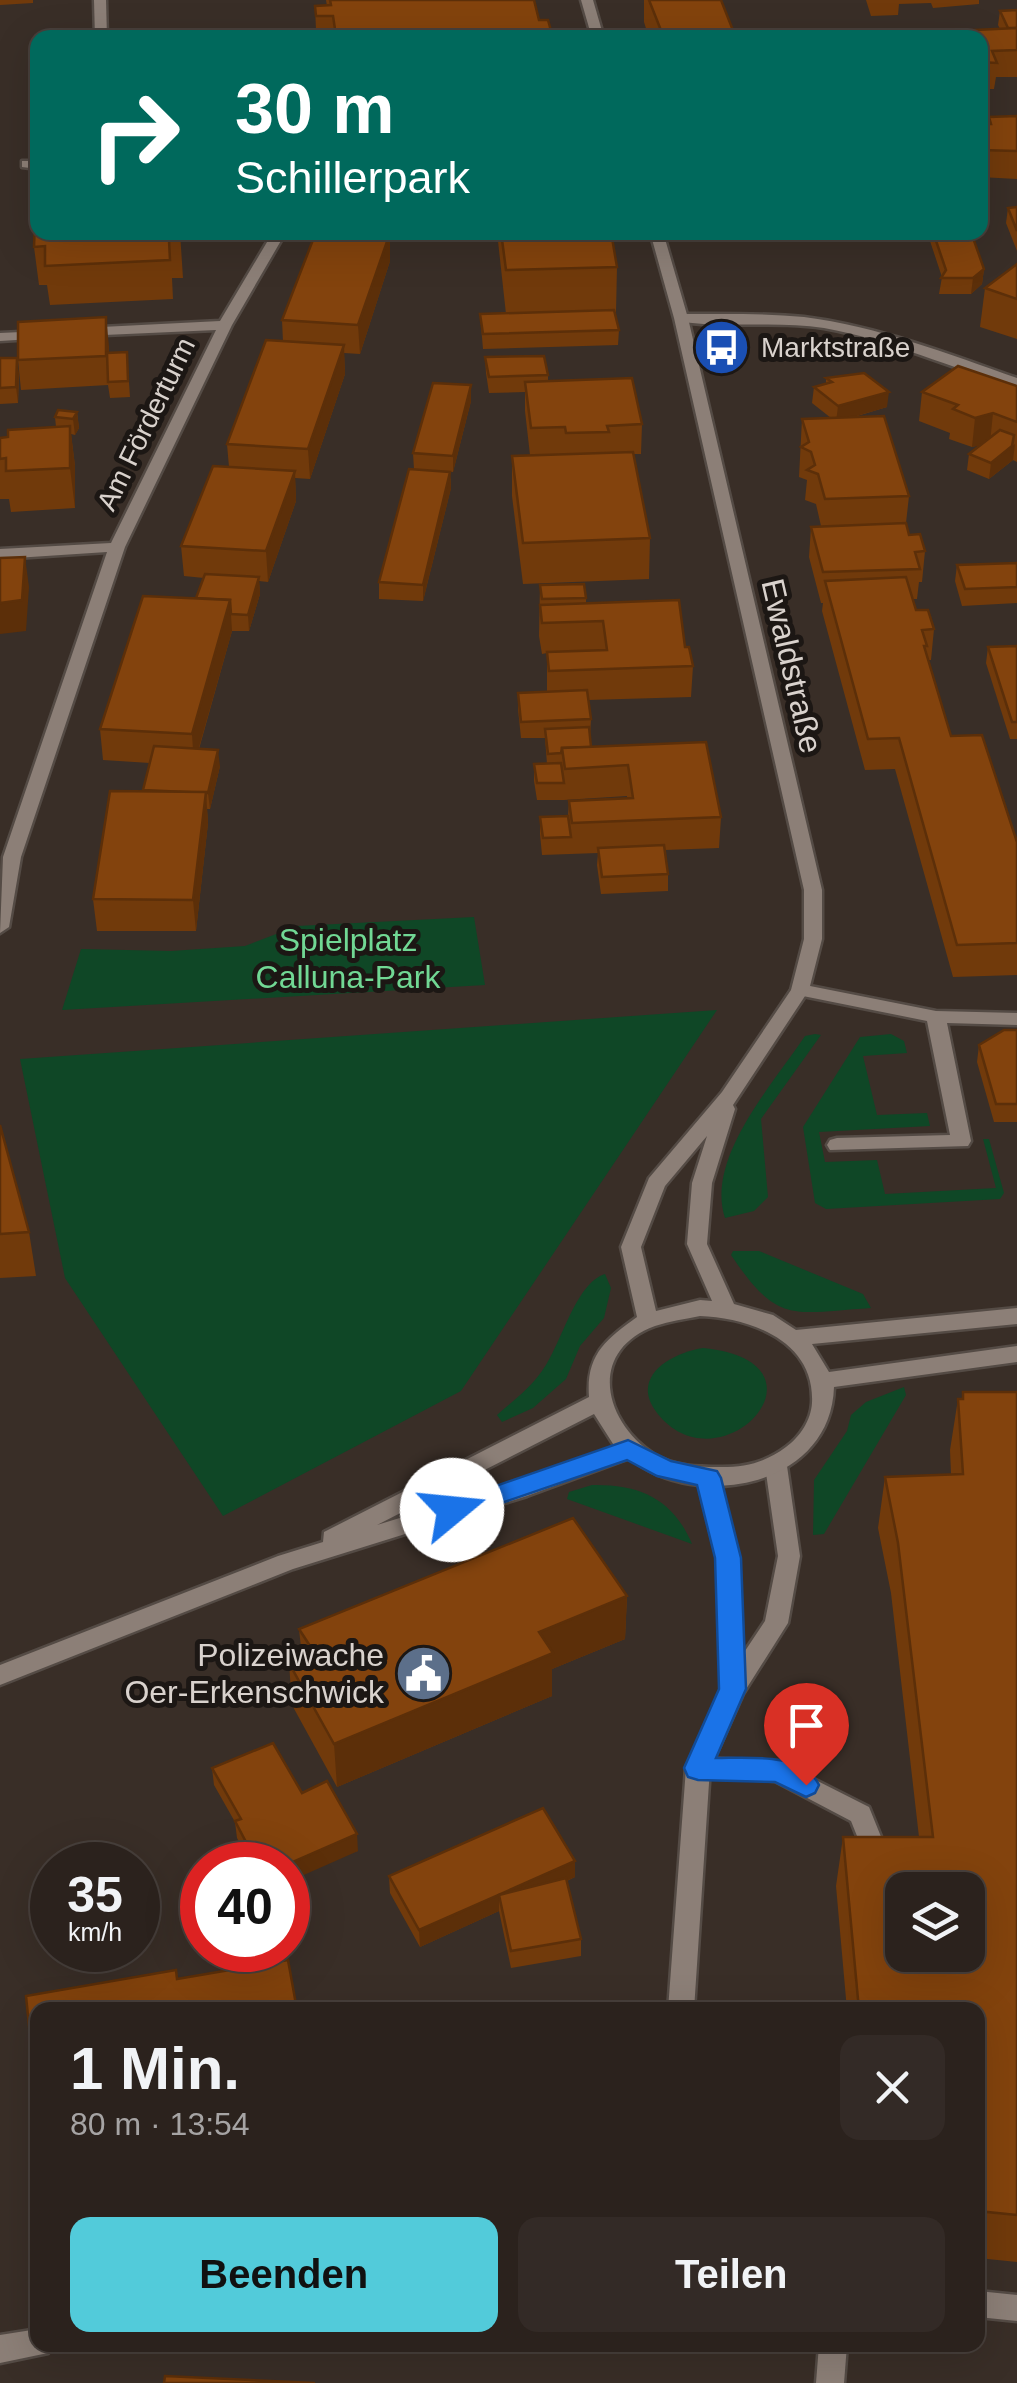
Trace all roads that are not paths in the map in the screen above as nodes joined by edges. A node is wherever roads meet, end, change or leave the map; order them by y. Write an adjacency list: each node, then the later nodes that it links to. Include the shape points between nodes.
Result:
1 (100, 0): 3 (street)
2 (587, 0): 4 (street)
3 (101, 30)
4 (596, 30)
5 (275, 240): 8 (street, Am Förderturm)
6 (658, 240): 7 (street, Ewaldstraße)
7 (682, 318): 12 (street, via 757,316 824,324); 17 (street, Ewaldstraße, via 813,890 812,939)
8 (224, 325): 9 (street, Am Förderturm); 13 (street, Am Förderturm)
9 (70, 333)
10 (51, 334): 11 (street)
11 (0, 337)
12 (1017, 383)
13 (117, 547): 14 (street, Am Förderturm); 15 (street, Am Förderturm)
14 (0, 554)
15 (6, 857): 16 (street, Am Förderturm)
16 (0, 927)
17 (800, 990): 18 (street); 20 (street, Ewaldstraße)
18 (936, 1018): 19 (street); 21 (street, via 961,1141)
19 (1017, 1019)
20 (728, 1097): 22 (street, Ewaldstraße, via 702,1183 697,1244); 24 (street, Ewaldstraße, via 656,1183 631,1247)
21 (837, 1145)
22 (726, 1309): 24 (street, via 678,1310); 25 (street)
23 (1017, 1316): 25 (street)
24 (648, 1320): 28 (street, via 606,1354)
25 (794, 1338): 27 (street)
26 (1017, 1354): 27 (street)
27 (823, 1380): 30 (street, via 816,1431)
28 (598, 1403): 29 (street); 32 (street)
29 (628, 1450): 31 (street, via 666,1470); 32 (street)
30 (776, 1466): 31 (street); 34 (street, via 789,1556 776,1623)
31 (708, 1478): 34 (street, via 728,1558)
32 (286, 1562): 33 (street)
33 (0, 1676)
34 (733, 1689): 35 (street)
35 (698, 1768): 36 (street, via 778,1771 860,1814 877,1853); 37 (street)
36 (883, 1892)
37 (682, 2002)
38 (985, 2305): 39 (street)
39 (1017, 2308)
40 (30, 2343): 41 (street)
41 (0, 2349)
42 (832, 2352): 43 (street)
43 (830, 2383)

